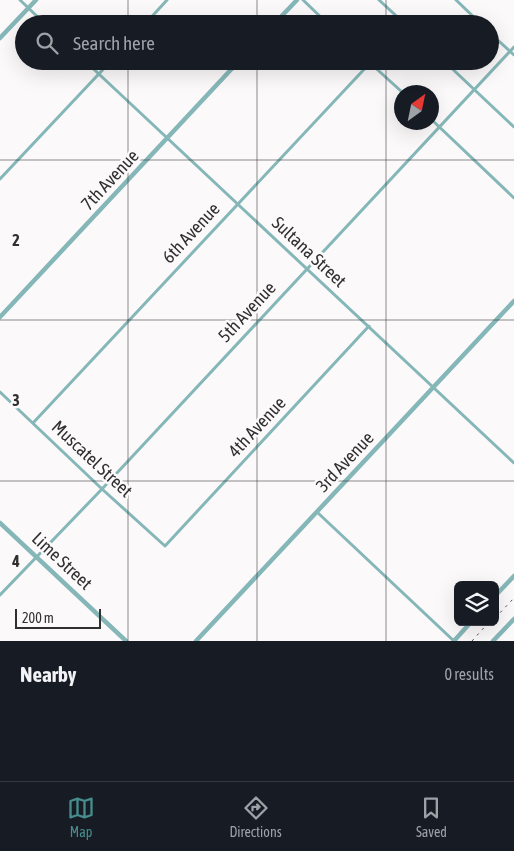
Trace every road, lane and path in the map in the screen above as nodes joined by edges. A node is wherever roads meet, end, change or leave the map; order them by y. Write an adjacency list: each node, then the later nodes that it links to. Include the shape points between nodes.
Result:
1 (20, 0): 8 (street)
2 (36, 0): 8 (street)
3 (167, 0): 11 (street)
4 (297, 0): 12 (street)
5 (303, 0): 13 (street)
6 (380, 0): 14 (street)
7 (456, 0): 15 (street)
8 (28, 8): 9 (street); 10 (street)
9 (21, 15)
10 (35, 15)
11 (153, 15)
12 (283, 15)
13 (319, 15)
14 (396, 15)
15 (472, 15)
16 (15, 22): 17 (street)
17 (0, 38)
18 (499, 41): 20 (street)
19 (514, 47): 20 (street, 5th Avenue)
20 (510, 51): 21 (street); 22 (street, 5th Avenue)
21 (514, 55)
22 (499, 63)
23 (95, 70): 30 (street, Sultana Street)
24 (103, 70): 30 (street)
25 (231, 70): 36 (street, 7th Avenue)
26 (362, 70): 39 (street, 6th Avenue)
27 (378, 70): 31 (street)
28 (454, 70): 32 (street)
29 (493, 70): 32 (street, 5th Avenue)
30 (99, 74): 36 (street, Sultana Street); 37 (street)
31 (394, 85)
32 (475, 90): 33 (street); 34 (street, 5th Avenue)
33 (514, 127)
34 (439, 128): 38 (street)
35 (437, 130): 40 (street, 5th Avenue)
36 (168, 138): 39 (street, Sultana Street); 42 (street, 7th Avenue)
37 (0, 179)
38 (514, 198)
39 (237, 204): 40 (street, Sultana Street); 46 (street, 6th Avenue)
40 (308, 268): 43 (street, Sultana Street); 48 (street, 5th Avenue)
41 (514, 301): 44 (street, 3rd Avenue)
42 (0, 317)
43 (369, 326): 44 (street, Sultana Street); 51 (street, 4th Avenue)
44 (434, 387): 47 (street, Sultana Street); 49 (street, 3rd Avenue)
45 (0, 392): 46 (street, Muscatel Street)
46 (33, 423): 48 (street, Muscatel Street)
47 (514, 463)
48 (102, 489): 51 (street, Muscatel Street); 52 (street, 5th Avenue)
49 (317, 512): 59 (street, 3rd Avenue); 60 (street)
50 (0, 523): 52 (street, Lime Street)
51 (165, 546)
52 (36, 556): 55 (street, 5th Avenue); 58 (street, Lime Street)
53 (514, 576): 54 (street)
54 (499, 592)
55 (0, 595)
56 (514, 619): 61 (street)
57 (467, 626): 60 (street)
58 (126, 641)
59 (196, 641)
60 (454, 641)
61 (493, 641)

